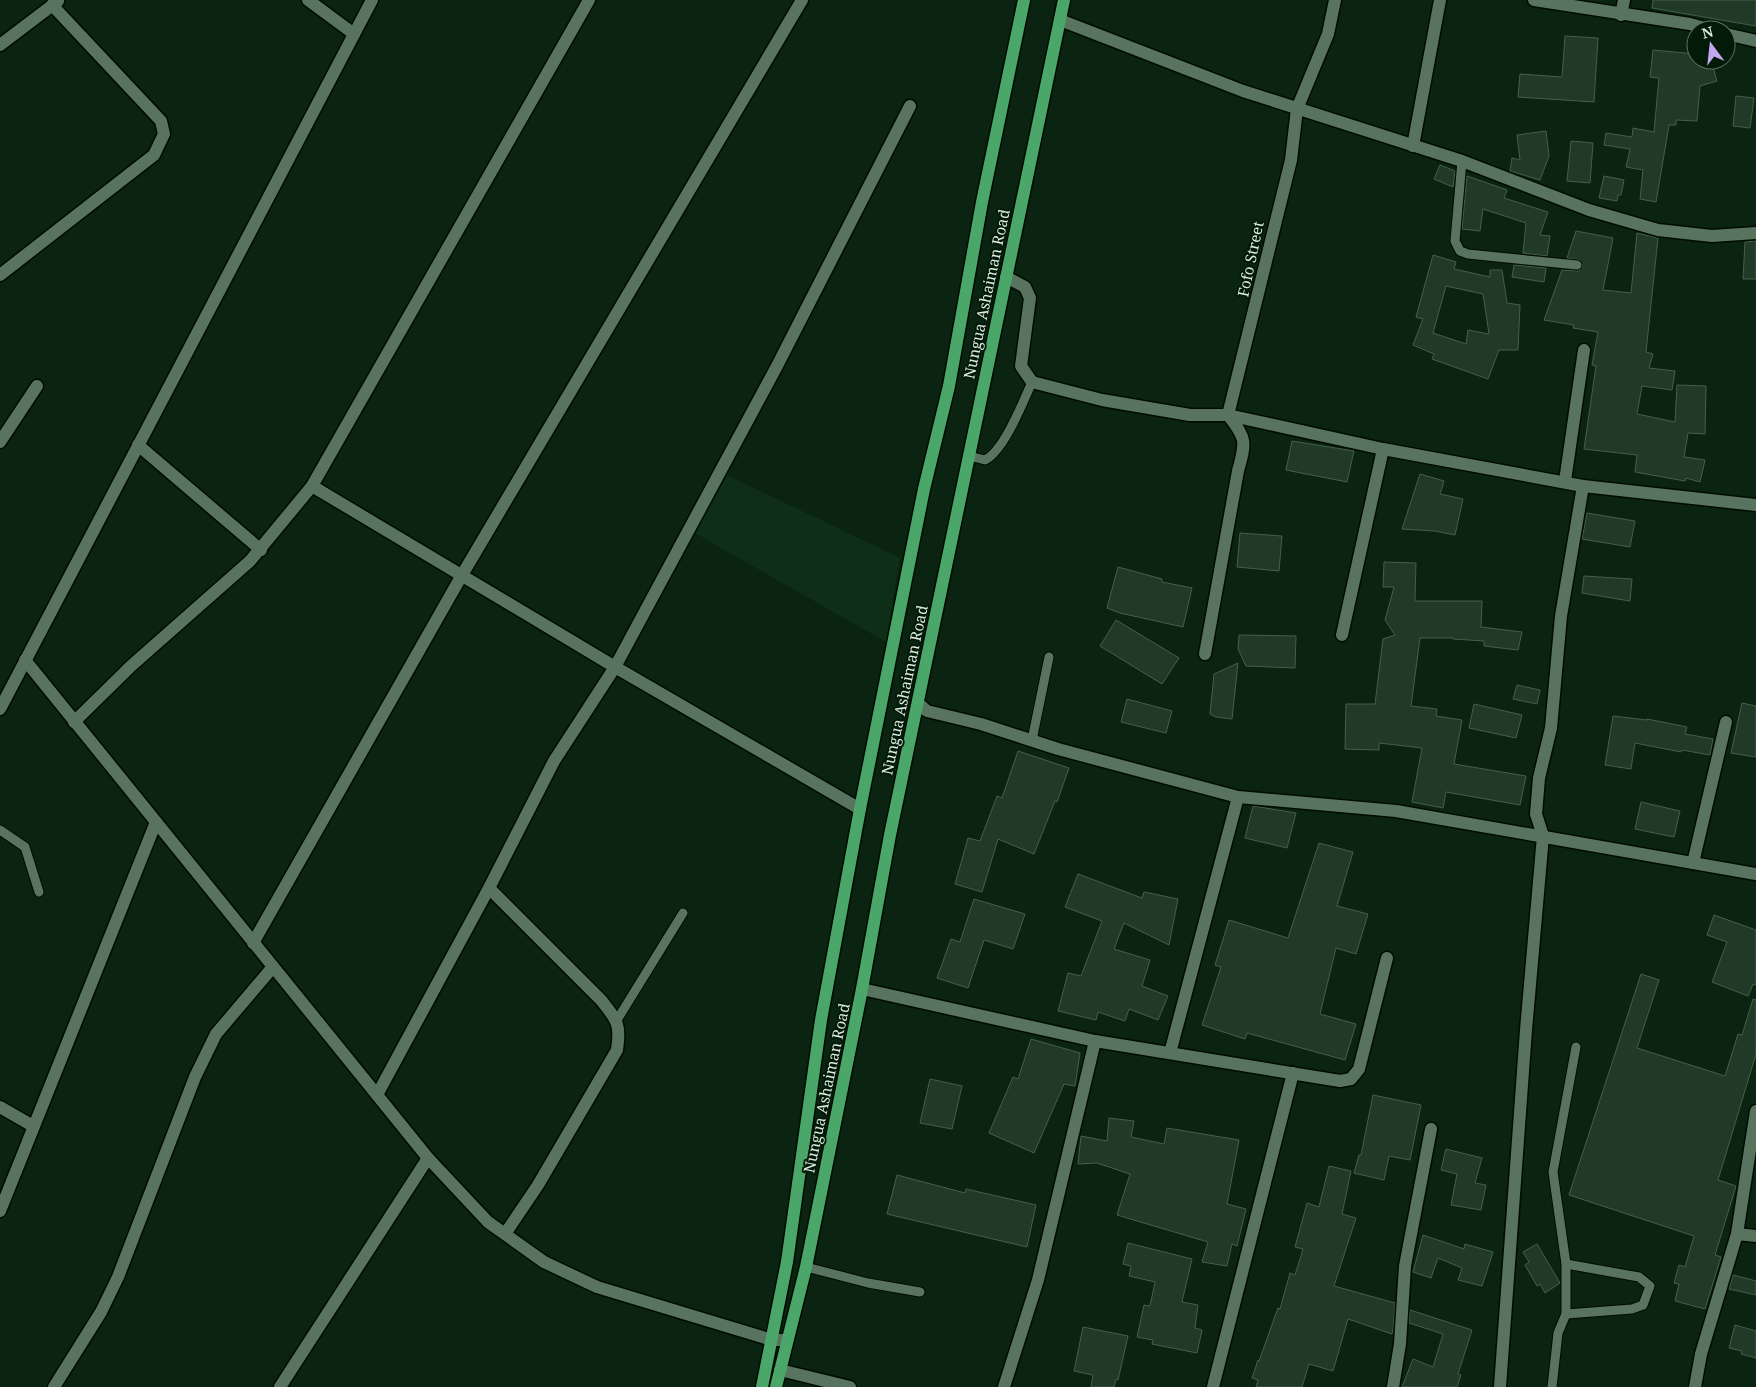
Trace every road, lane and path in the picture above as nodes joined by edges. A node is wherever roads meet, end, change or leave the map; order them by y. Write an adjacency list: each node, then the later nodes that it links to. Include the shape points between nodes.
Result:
1 (308, 0): 15 (street)
2 (372, 0): 15 (street)
3 (589, 0): 36 (street)
4 (802, 0): 40 (street)
5 (1024, 0): 52 (main road, Nungua Ashaiman Road, via 982,202 949,386 924,489)
6 (1064, 0): 13 (main road, Nungua Ashaiman Road)
7 (1335, 0): 20 (street, Fofo Street, via 1328,34)
8 (1440, 0): 21 (street)
9 (1534, 0): 12 (street)
10 (1624, 0): 12 (street)
11 (56, 2): 18 (street); 25 (street, via 161,121 164,134 154,155)
12 (1621, 15): 14 (street)
13 (1060, 20): 20 (street); 26 (main road, Nungua Ashaiman Road)
14 (1686, 23)
15 (354, 34): 32 (street)
16 (1736, 36): 17 (street)
17 (1756, 41)
18 (0, 45)
19 (910, 106): 45 (street, via 777,366)
20 (1297, 109): 21 (street); 30 (street, Fofo Street, via 1291,160)
21 (1413, 146): 22 (street)
22 (1462, 161): 23 (street, via 1590,210 1658,230 1712,236); 24 (lane, via 1455,241 1460,251)
23 (1756, 233)
24 (1577, 265)
25 (0, 275)
26 (1006, 277): 28 (street, via 1025,287 1030,298 1021,366); 34 (main road, Nungua Ashaiman Road)
27 (1584, 350): 35 (street)
28 (1032, 382): 30 (street, via 1102,400 1190,415); 34 (lane, via 994,456 985,460)
29 (37, 386): 31 (street)
30 (1228, 414): 33 (street); 42 (street, via 1241,431 1245,447 1234,490)
31 (0, 442)
32 (138, 446): 39 (street); 44 (street)
33 (1383, 449): 35 (street); 41 (street)
34 (969, 456): 46 (main road, Nungua Ashaiman Road)
35 (1565, 481): 37 (street)
36 (312, 486): 39 (street); 40 (street)
37 (1583, 486): 38 (street); 55 (street, via 1561,616 1551,728 1540,778 1536,814)
38 (1756, 505)
39 (260, 550): 48 (street)
40 (462, 575): 45 (street); 61 (street)
41 (1342, 635)
42 (1205, 654)
43 (1049, 657): 50 (lane)
44 (25, 660): 47 (street); 48 (street)
45 (615, 667): 52 (street); 58 (street, via 554,761)
46 (918, 704): 50 (street, via 927,711); 64 (main road, Nungua Ashaiman Road)
47 (0, 709)
48 (74, 722): 53 (street)
49 (1726, 722): 56 (street)
50 (1032, 740): 51 (street)
51 (1238, 797): 55 (street, via 1396,810); 68 (street)
52 (860, 809): 84 (main road, Nungua Ashaiman Road, via 821,1020 787,1262)
53 (156, 822): 61 (street); 73 (street)
54 (0, 830): 59 (lane, via 25,847)
55 (1543, 836): 56 (street); 95 (street)
56 (1693, 863): 57 (street)
57 (1756, 874)
58 (489, 888): 65 (street); 70 (street)
59 (39, 892)
60 (683, 913): 65 (lane)
61 (253, 943): 63 (street)
62 (1388, 958): 69 (street, via 1358,1069 1351,1079 1340,1081)
63 (272, 968): 70 (street); 87 (street, via 216,1034 195,1077 118,1277 101,1312)
64 (862, 989): 66 (street); 81 (main road, Nungua Ashaiman Road)
65 (617, 1020): 77 (street, via 620,1031 617,1050 538,1185)
66 (1096, 1041): 68 (street); 92 (street, via 1038,1280)
67 (1576, 1047): 80 (lane, via 1553,1172)
68 (1170, 1054): 69 (street)
69 (1293, 1073): 93 (street)
70 (377, 1095): 75 (street)
71 (0, 1107): 73 (street)
72 (1756, 1111): 78 (street)
73 (33, 1126): 76 (street)
74 (1431, 1129): 94 (street, via 1406,1266 1400,1344)
75 (428, 1158): 77 (street, via 488,1222); 88 (street)
76 (0, 1211)
77 (505, 1234): 84 (street, via 544,1262 597,1287)
78 (1737, 1234): 79 (street); 97 (street)
79 (1756, 1236)
80 (1566, 1264): 83 (lane); 83 (lane, via 1639,1277 1650,1286 1643,1306)
81 (806, 1267): 82 (lane); 85 (main road, Nungua Ashaiman Road)
82 (920, 1292)
83 (1566, 1314): 96 (lane, via 1558,1334)
84 (772, 1340): 85 (street); 89 (main road, Nungua Ashaiman Road)
85 (786, 1340): 86 (main road, Nungua Ashaiman Road)
86 (780, 1370): 90 (main road, Nungua Ashaiman Road); 91 (street)
87 (54, 1387)
88 (280, 1387)
89 (762, 1387)
90 (776, 1387)
91 (850, 1387)
92 (1004, 1387)
93 (1213, 1387)
94 (1392, 1387)
95 (1500, 1387)
96 (1552, 1387)
97 (1694, 1387)

